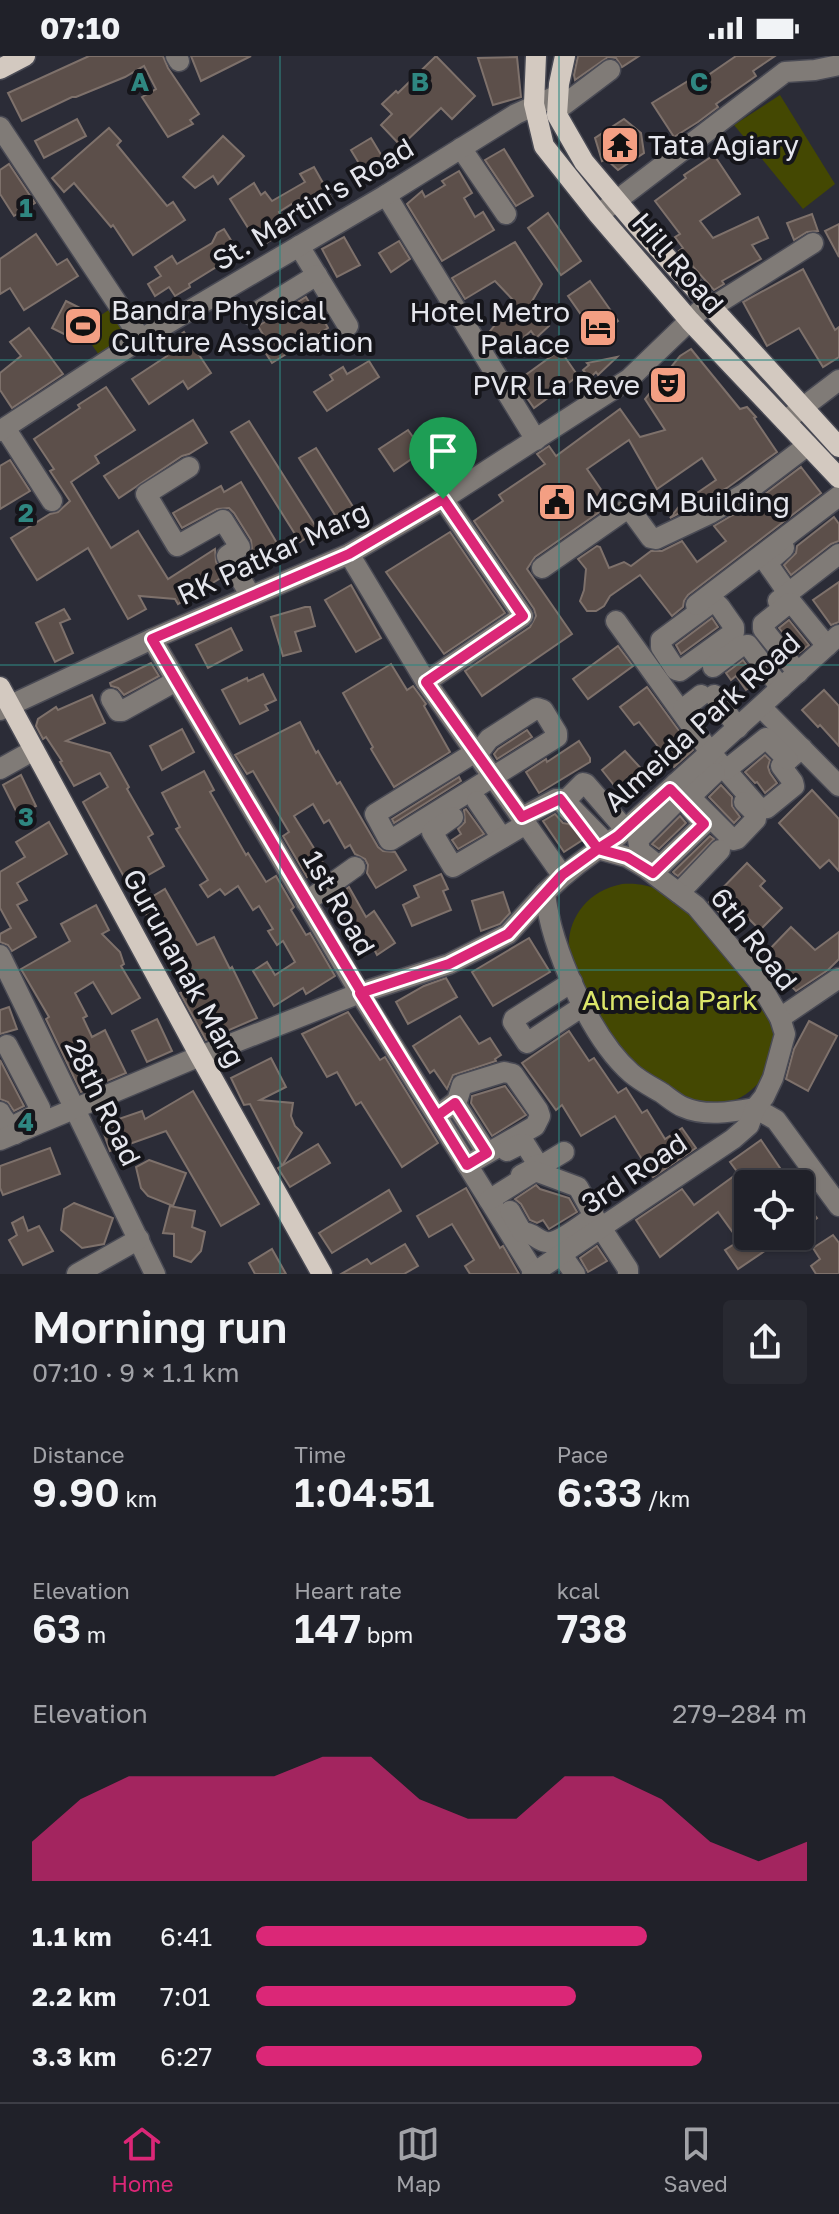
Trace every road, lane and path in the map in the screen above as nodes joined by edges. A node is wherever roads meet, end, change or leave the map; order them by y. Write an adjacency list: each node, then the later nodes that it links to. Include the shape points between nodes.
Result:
1 (25, 56): 5 (main road)
2 (536, 56): 8 (main road, Hill Road)
3 (565, 56): 7 (main road)
4 (839, 65): 12 (street, via 785,72)
5 (0, 69)
6 (610, 70): 7 (street, St. Martin's Road)
7 (558, 102): 8 (street, St. Martin's Road); 12 (main road, Hill Road, via 557,115 584,162)
8 (534, 104): 10 (street, St. Martin's Road); 14 (main road, Hill Road, via 544,146)
9 (0, 127): 22 (street)
10 (461, 148): 11 (street, St. Martin's Road); 13 (street)
11 (386, 195): 16 (street, St. Martin's Road); 27 (street)
12 (616, 201): 14 (street); 18 (main road, Hill Road)
13 (506, 214)
14 (598, 214): 20 (main road, Hill Road)
15 (813, 243): 18 (street, RK Patkar Marg)
16 (299, 246): 17 (street); 22 (street, St. Martin's Road)
17 (317, 275): 19 (street); 21 (street)
18 (710, 305): 20 (street, RK Patkar Marg); 24 (main road, Hill Road)
19 (252, 315)
20 (690, 321): 26 (main road, Hill Road); 27 (street, RK Patkar Marg, via 629,379)
21 (348, 326)
22 (141, 339): 25 (street, St. Martin's Road)
23 (839, 380): 24 (street)
24 (802, 406): 26 (street); 29 (main road, Hill Road)
25 (3, 420): 34 (street)
26 (785, 421): 28 (main road, Hill Road)
27 (536, 440): 33 (street, RK Patkar Marg)
28 (808, 445): 31 (main road, Hill Road); 38 (street, via 745,493 656,539 625,510)
29 (839, 447)
30 (189, 467): 40 (street, via 146,494 177,546 223,520 240,547 227,556)
31 (839, 478)
32 (839, 496): 41 (street)
33 (443, 499): 36 (street, RK Patkar Marg); 49 (street, via 523,616)
34 (52, 501)
35 (839, 508): 39 (street, via 769,559 769,568)
36 (349, 554): 40 (street, RK Patkar Marg); 49 (street)
37 (839, 554): 39 (street)
38 (542, 568)
39 (788, 593): 43 (street)
40 (251, 596): 44 (street, RK Patkar Marg)
41 (677, 619)
42 (616, 621): 56 (street, via 665,671)
43 (753, 621)
44 (152, 639): 48 (street, 1st Road); 52 (street, RK Patkar Marg)
45 (829, 639): 47 (street, Almeida Park Road); 47 (street, via 792,603 763,624)
46 (713, 667): 50 (street, via 748,645)
47 (794, 668): 50 (street, Almeida Park Road)
48 (176, 681): 51 (street, via 122,711); 74 (street, 1st Road)
49 (426, 682): 58 (street)
50 (781, 688): 53 (street, Almeida Park Road)
51 (111, 699)
52 (6, 703): 55 (main road, Gurunanak Marg)
53 (761, 707): 54 (street, Almeida Park Road); 57 (street)
54 (733, 721): 56 (street, Almeida Park Road); 56 (street, via 708,695 683,709)
55 (29, 753): 59 (street); 83 (main road, Gurunanak Marg)
56 (709, 754): 57 (street, via 768,738); 57 (street, via 760,809 794,786 781,766); 62 (street, Almeida Park Road); 62 (street, via 756,819 733,840)
57 (795, 754): 61 (street)
58 (490, 766): 60 (street); 60 (street); 63 (street)
59 (0, 769)
60 (466, 784): 66 (street); 66 (street, via 433,830 451,865)
61 (839, 786)
62 (679, 792): 64 (street, Almeida Park Road); 70 (street, via 638,840 640,851); 70 (street, via 704,824)
63 (524, 820): 66 (street); 67 (street, via 560,799); 71 (street)
64 (619, 822): 67 (street, Almeida Park Road); 67 (street, via 584,783 566,799)
65 (695, 837): 70 (street)
66 (502, 838)
67 (599, 841): 70 (street, 6th Road); 71 (street, Almeida Park Road)
68 (720, 850): 72 (street)
69 (355, 867): 74 (street)
70 (659, 870): 72 (street, 6th Road)
71 (562, 875): 73 (street, Almeida Park Road)
72 (682, 889): 81 (street, 6th Road, via 757,979)
73 (545, 893): 77 (street); 79 (street, via 508,934 449,964)
74 (306, 902): 79 (street, 1st Road)
75 (0, 955): 78 (street, 28th Road)
76 (839, 978): 81 (street)
77 (564, 987): 80 (street); 80 (street, via 513,1022 527,1043)
78 (8, 993): 82 (street, 28th Road)
79 (360, 993): 83 (street); 88 (street, 1st Road)
80 (577, 1010): 87 (street, via 632,1074 684,1107 730,1113)
81 (780, 1018): 87 (street, 6th Road, via 785,1034 781,1050 773,1078)
82 (48, 1053): 84 (street); 84 (street); 86 (street, 28th Road)
83 (194, 1059): 86 (street); 100 (main road, Gurunanak Marg); 101 (main road, Gurunanak Marg)
84 (16, 1066): 89 (street, via 40,1108)
85 (455, 1103): 88 (street); 92 (street); 92 (street, via 462,1085 508,1071 538,1110 535,1126)
86 (76, 1107): 89 (street); 95 (street, 28th Road)
87 (755, 1108): 93 (street, via 776,1120); 94 (street, 3rd Road, via 749,1125 733,1139)
88 (437, 1116): 92 (street, 1st Road)
89 (7, 1128)
90 (564, 1152): 91 (street)
91 (536, 1165): 92 (street); 92 (street, via 521,1144)
92 (484, 1180): 94 (street, via 535,1171 578,1187); 94 (street, via 522,1232 546,1242); 97 (street, 1st Road)
93 (839, 1206)
94 (597, 1222): 96 (street, 3rd Road); 103 (street)
95 (139, 1239): 98 (street); 99 (street, 28th Road)
96 (561, 1254): 97 (street, 3rd Road); 102 (street)
97 (533, 1273)
98 (77, 1274)
99 (155, 1274)
100 (308, 1274)
101 (322, 1274)
102 (575, 1274)
103 (628, 1274)

